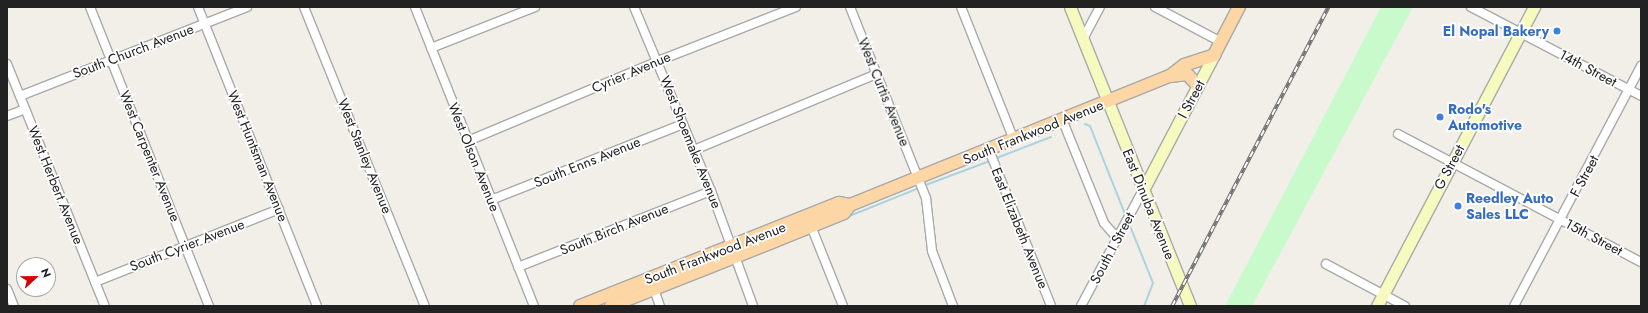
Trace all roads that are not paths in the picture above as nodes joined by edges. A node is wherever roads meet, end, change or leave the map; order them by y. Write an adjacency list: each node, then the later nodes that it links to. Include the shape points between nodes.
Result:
1 (90, 7): 23 (street, West Carpenter Avenue)
2 (198, 7): 17 (street, West Huntsman Avenue)
3 (247, 7): 17 (street, South Church Avenue)
4 (304, 7): 66 (street, West Stanley Avenue)
5 (415, 7): 21 (street, West Olson Avenue)
6 (535, 7): 21 (street)
7 (634, 7): 24 (street, West Shoemake Avenue)
8 (796, 7): 24 (street, Cyrier Avenue)
9 (850, 7): 27 (street, West Curtis Avenue)
10 (961, 7): 39 (street)
11 (1070, 7): 19 (street, East Dinuba Avenue)
12 (1100, 7): 19 (street)
13 (1155, 7): 20 (street)
14 (1239, 7): 20 (main road, I Street)
15 (1471, 7): 18 (street, 14th Street)
16 (1534, 7): 18 (street, G Street)
17 (204, 23): 23 (street, South Church Avenue); 49 (street, West Huntsman Avenue)
18 (1520, 32): 30 (street, 14th Street); 43 (street, G Street)
19 (1083, 40): 33 (street, East Dinuba Avenue)
20 (1221, 42): 22 (main road, I Street)
21 (431, 48): 40 (street, West Olson Avenue)
22 (1214, 55): 28 (main road, South Frankwood Avenue, via 1184,66); 29 (street, I Street)
23 (111, 60): 31 (street, South Church Avenue); 53 (street, West Carpenter Avenue)
24 (658, 60): 37 (street, West Shoemake Avenue); 40 (street, Cyrier Avenue)
25 (7, 64): 31 (street, West Herbert Avenue)
26 (1641, 66): 30 (street, F Street)
27 (877, 74): 41 (street); 44 (street, West Curtis Avenue)
28 (1170, 76): 29 (main road, via 1187,74); 33 (main road, South Frankwood Avenue)
29 (1198, 86): 45 (street, I Street)
30 (1629, 89): 32 (street, 14th Street); 50 (street, F Street)
31 (20, 96): 34 (street, West Herbert Avenue)
32 (1641, 96)
33 (1108, 102): 36 (main road, South Frankwood Avenue); 45 (street, East Dinuba Avenue)
34 (25, 109): 35 (street); 58 (street, West Herbert Avenue)
35 (7, 116)
36 (1062, 119): 39 (main road, South Frankwood Avenue); 52 (street, via 1104,223)
37 (683, 124): 41 (street, West Shoemake Avenue); 47 (street, South Enns Avenue)
38 (1398, 134): 43 (street, 15th Street)
39 (1014, 140): 42 (main road, South Frankwood Avenue)
40 (468, 141): 47 (street, West Olson Avenue)
41 (694, 150): 46 (street, West Shoemake Avenue)
42 (990, 150): 44 (main road, South Frankwood Avenue); 74 (street, East Elizabeth Avenue)
43 (1452, 163): 50 (street, 15th Street); 61 (street, G Street)
44 (918, 178): 48 (main road, South Frankwood Avenue); 73 (street, West Curtis Avenue, via 926,198 932,251)
45 (1143, 190): 52 (street, South I Street); 76 (street, East Dinuba Avenue)
46 (711, 191): 54 (street, West Shoemake Avenue); 57 (street, South Birch Avenue)
47 (491, 200): 57 (street, West Olson Avenue)
48 (850, 205): 51 (main road, South Frankwood Avenue, via 844,213); 54 (main road, South Frankwood Avenue, via 840,203)
49 (279, 209): 53 (street, South Cyrier Avenue); 65 (street, West Huntsman Avenue)
50 (1561, 220): 55 (street, 15th Street); 79 (street, F Street)
51 (811, 226): 54 (main road, South Frankwood Avenue); 72 (street)
52 (1118, 239): 75 (street, South I Street)
53 (186, 246): 58 (street, South Cyrier Avenue); 64 (street, West Carpenter Avenue)
54 (733, 252): 60 (main road, South Frankwood Avenue); 68 (main road, South Frankwood Avenue); 71 (street, West Shoemake Avenue)
55 (1641, 262)
56 (1326, 264): 61 (street)
57 (518, 268): 67 (street, West Olson Avenue)
58 (95, 282): 63 (street, West Herbert Avenue)
59 (7, 289): 62 (street)
60 (654, 289): 69 (main road, South Frankwood Avenue); 70 (street)
61 (1382, 294): 77 (street, G Street); 78 (street)
62 (14, 306)
63 (105, 306)
64 (209, 306)
65 (317, 306)
66 (425, 306)
67 (534, 306)
68 (580, 306)
69 (611, 306)
70 (660, 306)
71 (753, 306)
72 (843, 306)
73 (953, 306)
74 (1051, 306)
75 (1081, 306)
76 (1190, 306)
77 (1377, 306)
78 (1405, 306)
79 (1514, 306)

